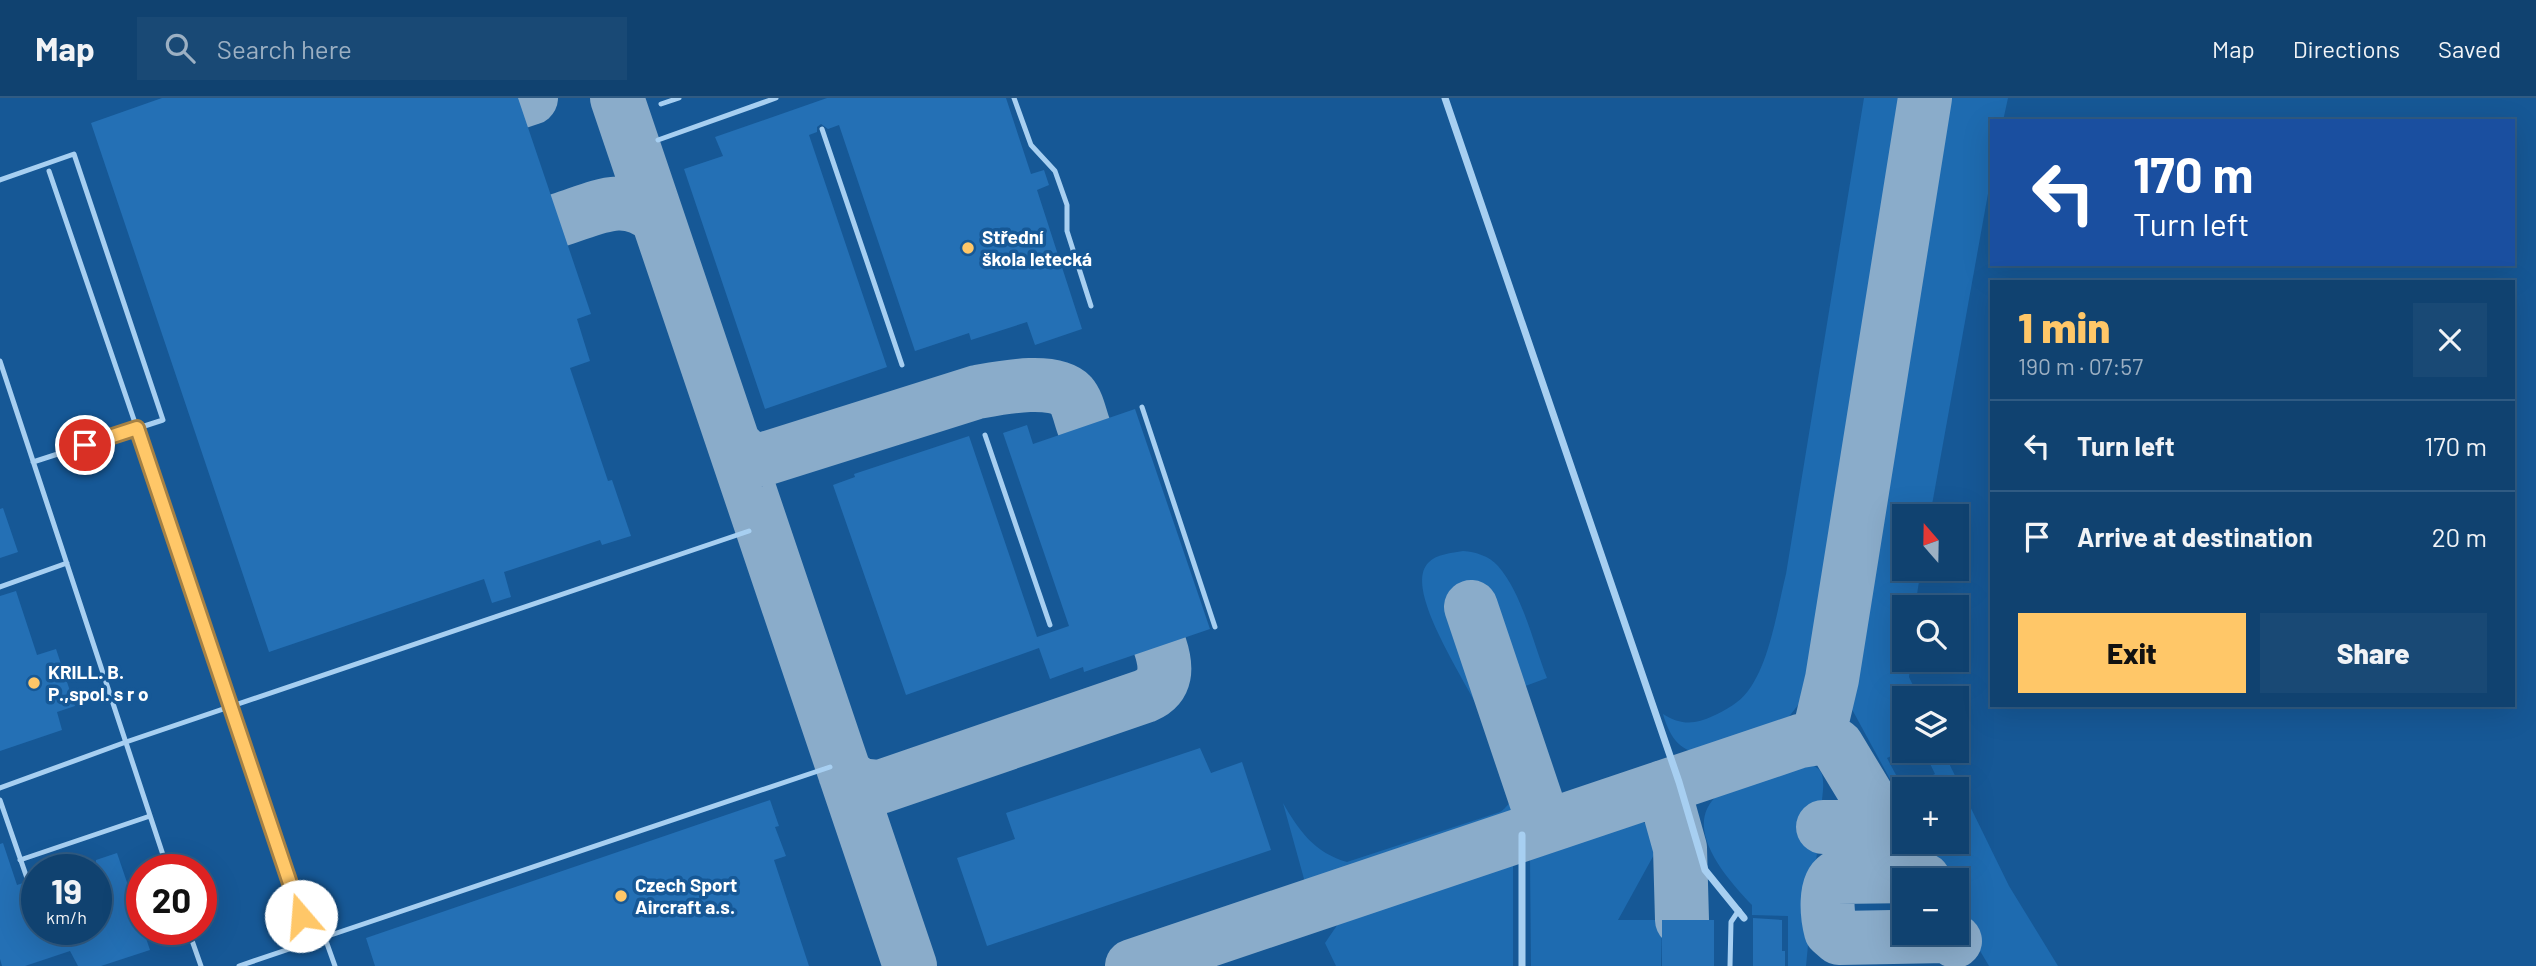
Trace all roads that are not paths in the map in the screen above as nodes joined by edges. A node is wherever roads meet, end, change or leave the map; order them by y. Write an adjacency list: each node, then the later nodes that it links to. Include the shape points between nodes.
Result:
1 (679, 98): 6 (lane)
2 (749, 98): 7 (lane)
3 (776, 98): 7 (lane)
4 (1014, 98): 12 (lane, via 1031,145 1055,171 1067,205 1067,231)
5 (1445, 98): 33 (street, via 1679,782 1700,858)
6 (661, 104)
7 (753, 106): 9 (lane)
8 (822, 129): 14 (lane)
9 (658, 140)
10 (49, 171): 16 (lane)
11 (0, 180): 16 (lane, via 74,154 163,420)
12 (1091, 306)
13 (0, 362): 18 (lane)
14 (902, 365)
15 (1142, 407): 23 (lane)
16 (137, 428): 18 (lane); 24 (lane)
17 (985, 435): 22 (lane)
18 (33, 462): 20 (lane)
19 (748, 531): 24 (lane)
20 (67, 563): 21 (lane); 25 (lane)
21 (0, 587)
22 (1050, 625)
23 (1215, 627)
24 (232, 706): 25 (lane); 36 (lane)
25 (126, 742): 27 (lane); 29 (lane)
26 (830, 767): 35 (lane)
27 (0, 788)
28 (0, 800): 32 (lane)
29 (150, 816): 31 (lane); 32 (lane)
30 (1522, 835): 41 (street)
31 (163, 854)
32 (20, 860)
33 (1739, 910): 34 (street); 42 (lane, via 1731,922)
34 (1744, 918)
35 (325, 938): 36 (lane); 40 (lane)
36 (310, 942): 39 (lane)
37 (194, 945): 38 (lane)
38 (201, 966)
39 (239, 966)
40 (335, 966)
41 (1522, 966)
42 (1730, 966)

